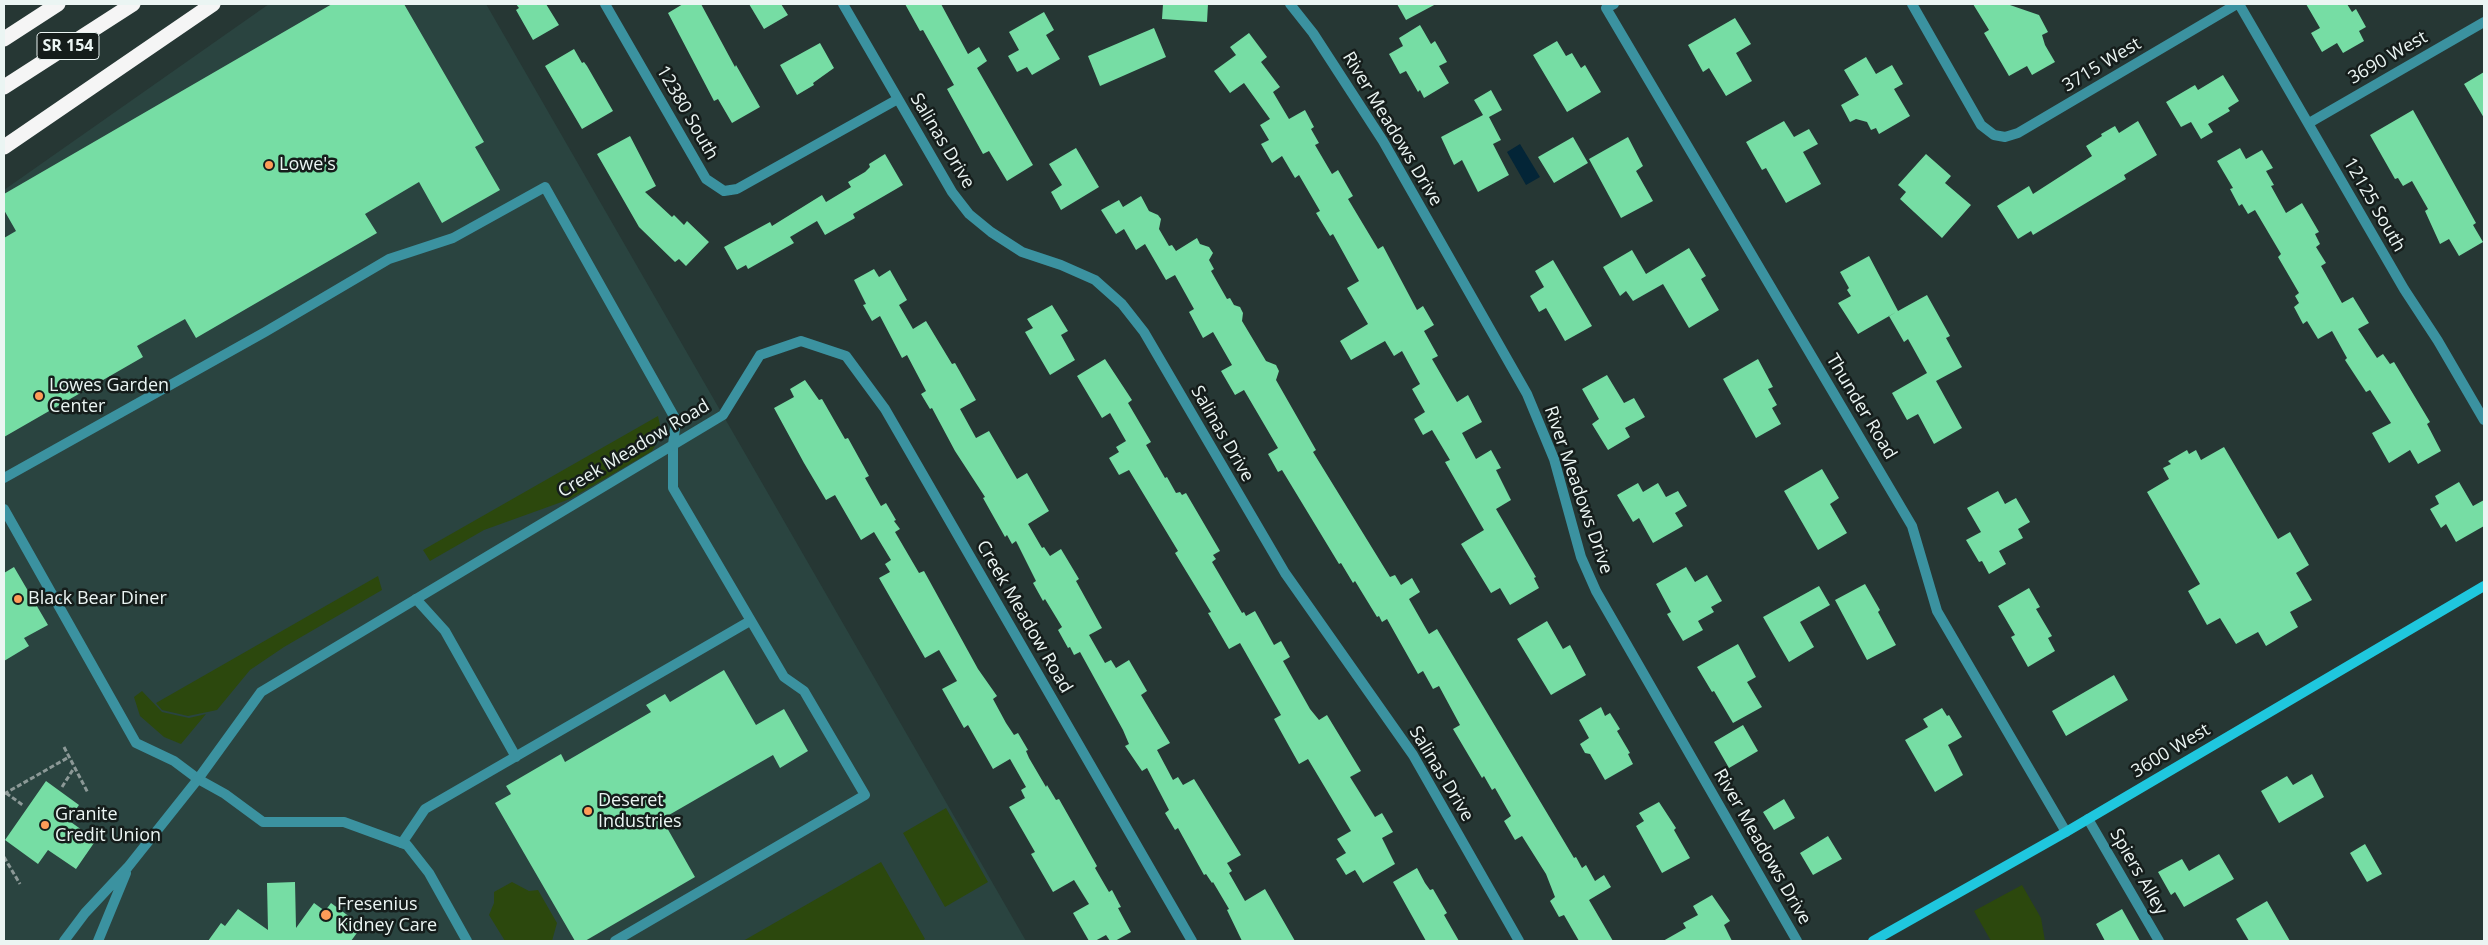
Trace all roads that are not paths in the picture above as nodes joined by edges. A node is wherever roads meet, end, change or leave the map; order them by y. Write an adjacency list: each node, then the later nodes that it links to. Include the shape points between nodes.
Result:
1 (58, 4): 11 (highway, SR 154)
2 (133, 4): 12 (highway, SR 154)
3 (213, 4): 15 (highway)
4 (605, 4): 13 (street, 12380 South, via 706,179 724,191 736,189)
5 (843, 4): 13 (street, Salinas Drive)
6 (1290, 4): 35 (street, River Meadows Drive, via 1313,33 1383,141 1527,394 1554,459 1581,557 1596,591)
7 (1912, 4): 8 (street, 3715 West, via 1981,125 1994,135 2005,137 2018,133)
8 (2238, 4): 14 (street, 12125 South)
9 (1610, 6): 26 (street, Thunder Road, via 1912,526 1936,611)
10 (2484, 22): 14 (street, 3690 West)
11 (4, 39)
12 (4, 87)
13 (898, 99): 34 (street, Salinas Drive, via 952,192 970,214 1022,252 1095,280 1122,304 1144,332 1284,573 1413,755)
14 (2309, 123): 16 (street, 12125 South)
15 (4, 147)
16 (2484, 420)
17 (673, 445): 18 (street, via 676,420 545,187 453,238 389,259); 21 (street, Creek Meadow Road); 22 (street, via 673,488); 33 (street, Creek Meadow Road, via 723,416 760,355 801,341 846,356 885,409)
18 (4, 478)
19 (4, 509): 24 (street, via 136,743 174,761)
20 (2484, 586): 25 (main road, 3600 West)
21 (416, 599): 23 (street, via 445,631); 24 (street, Creek Meadow Road, via 261,692)
22 (750, 621): 23 (street); 32 (street, via 784,677 804,691 864,795)
23 (516, 757): 27 (street, via 425,810)
24 (198, 780): 27 (street, via 225,794 263,822 344,822); 28 (street, Creek Meadow Road)
25 (2088, 819): 26 (main road, 3600 West); 37 (street, Spiers Alley)
26 (2066, 832): 36 (main road, 3600 West)
27 (402, 843): 31 (street, via 407,844 429,873)
28 (128, 867): 29 (street, Creek Meadow Road); 30 (street, Creek Meadow Road)
29 (64, 941)
30 (98, 941)
31 (467, 941)
32 (614, 941)
33 (1192, 941)
34 (1519, 941)
35 (1797, 941)
36 (1873, 941)
37 (2158, 941)

